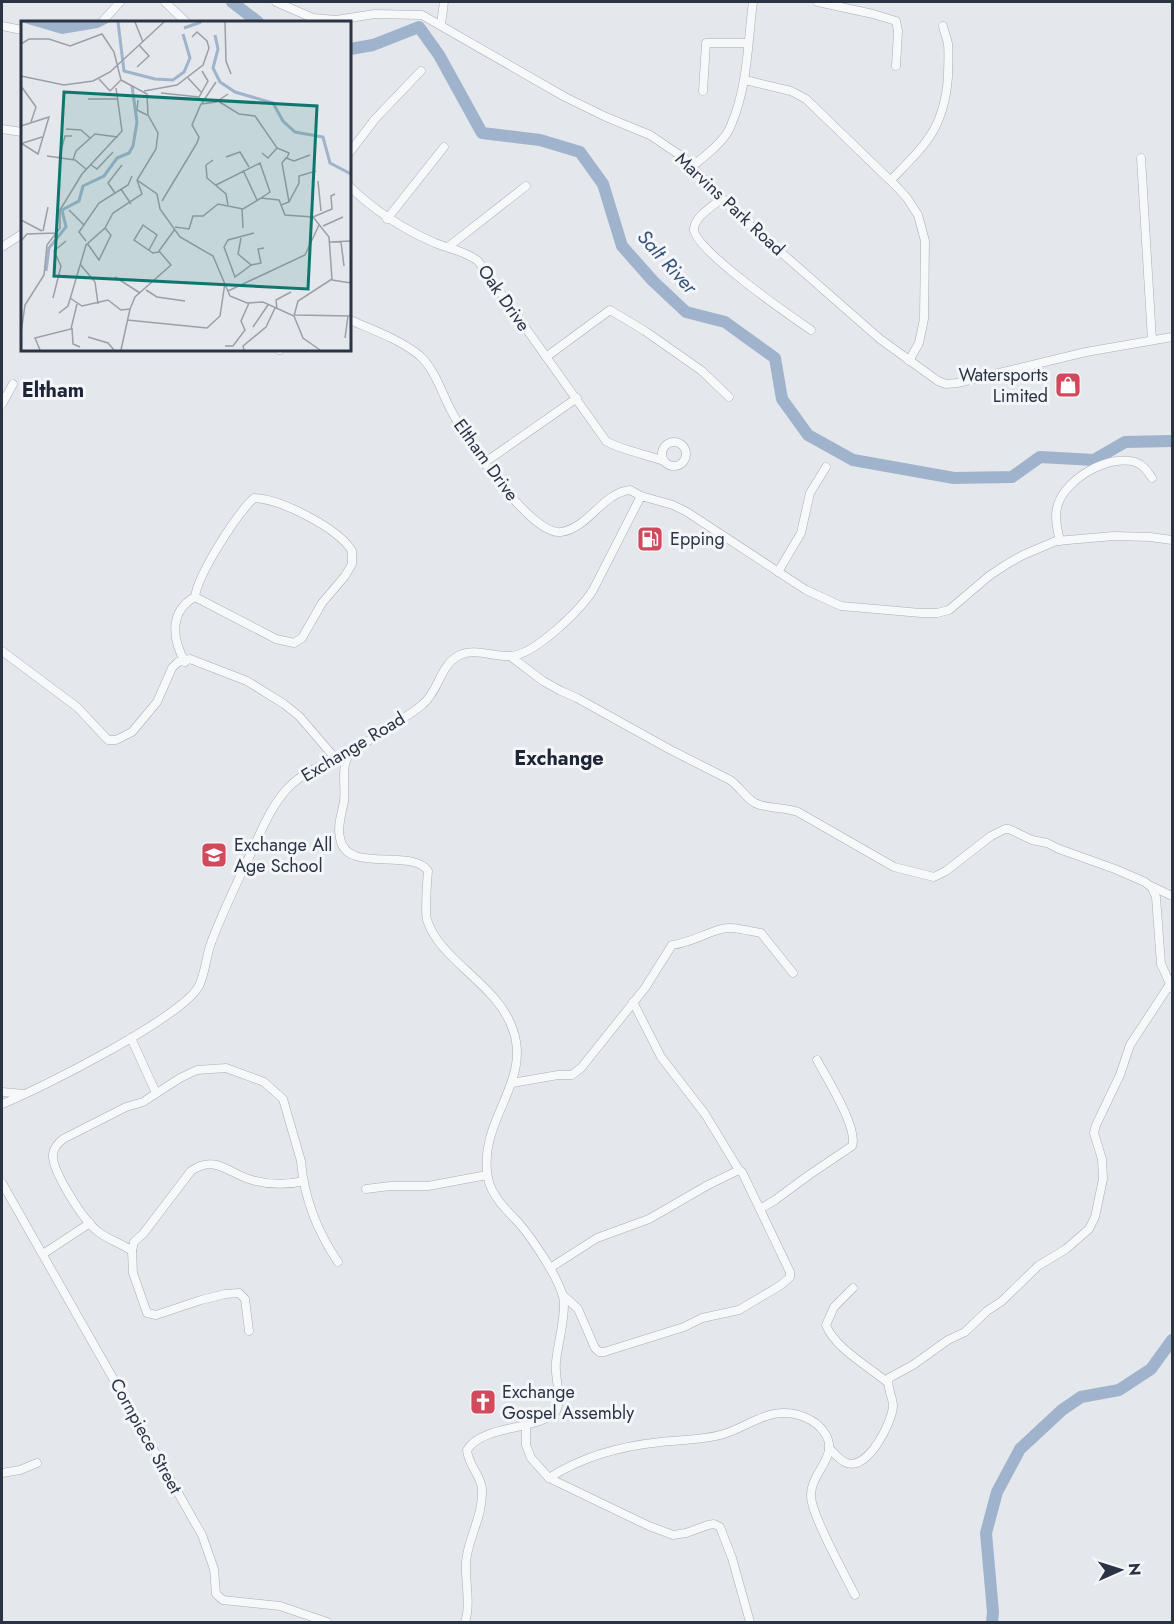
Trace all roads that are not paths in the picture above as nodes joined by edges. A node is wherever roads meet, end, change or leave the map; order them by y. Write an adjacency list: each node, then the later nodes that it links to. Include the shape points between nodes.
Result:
1 (120, 2): 7 (street)
2 (165, 2): 8 (street)
3 (276, 2): 9 (street, Marvins Park Road, via 313,18 418,15)
4 (444, 2): 9 (street)
5 (753, 2): 13 (street)
6 (818, 2): 14 (street, via 896,21)
7 (103, 21)
8 (185, 21)
9 (441, 24): 23 (street, Marvins Park Road, via 565,97 650,135)
10 (2, 26): 12 (street)
11 (943, 26): 24 (street, via 948,62 941,118 920,150)
12 (21, 30)
13 (747, 44): 16 (street); 17 (street, via 706,43)
14 (896, 66)
15 (421, 71): 21 (street)
16 (745, 80): 23 (street, via 727,134); 24 (street, via 791,91 806,99)
17 (703, 91)
18 (2, 129): 19 (street)
19 (21, 132)
20 (444, 147): 28 (street)
21 (351, 151)
22 (1141, 158): 35 (street)
23 (691, 167): 27 (street, Marvins Park Road)
24 (891, 180): 37 (street, via 918,215 925,242 924,319 919,343)
25 (526, 186): 31 (street)
26 (351, 188): 28 (street, Oak Drive)
27 (721, 199): 33 (street, via 698,218 694,226 696,237 764,297); 37 (street, Marvins Park Road)
28 (387, 219): 31 (street, Oak Drive)
29 (21, 235): 30 (street)
30 (2, 247)
31 (448, 247): 36 (street, Oak Drive, via 472,256 483,267)
32 (351, 320): 45 (street, Eltham Drive, via 419,355)
33 (811, 330)
34 (1173, 337): 35 (street, Marvins Park Road)
35 (1152, 340): 37 (street, Marvins Park Road, via 948,384)
36 (546, 357): 39 (street, via 610,310 702,371); 40 (street, Oak Drive)
37 (909, 361)
38 (13, 384): 41 (street)
39 (729, 397)
40 (577, 398): 43 (street, Oak Drive, via 606,441); 45 (street)
41 (2, 404)
42 (662, 451): 43 (street); 44 (street); 44 (street, via 668,443 675,442 685,450 679,464)
43 (652, 457): 44 (street, Oak Drive)
44 (664, 461)
45 (484, 463): 48 (street, Eltham Drive, via 521,507 550,531 562,532 573,527 612,495 630,490)
46 (825, 467): 51 (street, via 810,493 801,533)
47 (1152, 478): 50 (street, via 1144,467 1122,461 1084,474 1059,501 1056,513)
48 (641, 496): 51 (street, via 687,512); 54 (street, via 586,601 551,634 524,652)
49 (1173, 540): 50 (street, via 1114,536)
50 (1060, 541): 51 (street, via 1015,559 952,608 937,613 841,606)
51 (778, 572)
52 (195, 597): 52 (street, via 197,585 231,526 254,498 266,498 300,513 337,536 352,551 352,564 345,576 322,603 302,638 294,643 276,639); 55 (street, via 184,603 176,621 176,646)
53 (2, 651): 55 (street, via 77,707 108,740 132,732 157,702 172,668)
54 (510, 656): 56 (street, Exchange Road, via 461,654 438,679 434,692 423,704); 58 (street, via 561,691 730,780 756,804 798,812 894,867 934,877 991,836 1009,829)
55 (185, 662): 57 (street, via 195,660 247,681 284,704)
56 (351, 752): 57 (street, Exchange Road); 65 (street, via 344,762 341,844 351,854 411,862 426,868 427,919 432,929 445,948 489,991 512,1024 518,1054)
57 (335, 758): 63 (street, Exchange Road, via 288,788 267,816 209,948 198,987 180,1006)
58 (1148, 885): 59 (street); 61 (street, via 1156,897 1159,952)
59 (1173, 896)
60 (793, 973): 62 (street, via 761,933 729,928 672,945)
61 (1171, 986): 84 (street, via 1133,1038 1096,1125 1094,1133 1103,1179 1089,1229 1038,1266 965,1332)
62 (633, 1002): 65 (street, via 593,1055 572,1075); 70 (street, via 661,1057 705,1114)
63 (131, 1038): 67 (street); 68 (street, Exchange Road)
64 (817, 1060): 75 (street, via 853,1132 854,1142)
65 (512, 1083): 71 (street, via 490,1134)
66 (2, 1092): 68 (street)
67 (156, 1093): 72 (street, via 197,1070 210,1068 226,1068 264,1082 283,1099); 76 (street, via 57,1143 53,1155 56,1170)
68 (27, 1094): 69 (street, Exchange Road)
69 (2, 1104)
70 (739, 1170): 75 (street); 80 (street, via 649,1219 597,1238)
71 (487, 1175): 74 (street, via 428,1186); 80 (street, via 501,1204)
72 (304, 1181): 77 (street, via 272,1184 251,1180 219,1164 199,1166 134,1242); 79 (street, via 314,1219)
73 (2, 1183): 78 (street, Cornpiece Street)
74 (366, 1189)
75 (760, 1209): 82 (street, via 790,1277 739,1310 599,1352 578,1309)
76 (90, 1223): 77 (street, via 96,1231); 78 (street)
77 (132, 1251): 83 (street, via 133,1273 147,1313 156,1315 239,1293 245,1299)
78 (43, 1254): 91 (street, Cornpiece Street, via 202,1535 214,1569 216,1594 223,1600 280,1606)
79 (338, 1262)
80 (550, 1268): 82 (street)
81 (854, 1288): 84 (street, via 834,1307 826,1325 837,1342)
82 (563, 1294): 85 (street, via 555,1368 558,1407 553,1415)
83 (249, 1331)
84 (887, 1382): 86 (street, via 892,1410 874,1448 855,1464 844,1463)
85 (526, 1424): 89 (street, via 526,1445 531,1458); 92 (street, via 488,1435 467,1450 482,1490 466,1563)
86 (829, 1448): 89 (street, via 823,1431 813,1421 798,1415 773,1414 717,1436 658,1442 596,1455); 90 (street, via 811,1495)
87 (37, 1464): 88 (street)
88 (2, 1473)
89 (549, 1478): 93 (street, via 673,1535 708,1525 720,1527)
90 (855, 1595)
91 (327, 1623)
92 (465, 1623)
93 (750, 1623)

